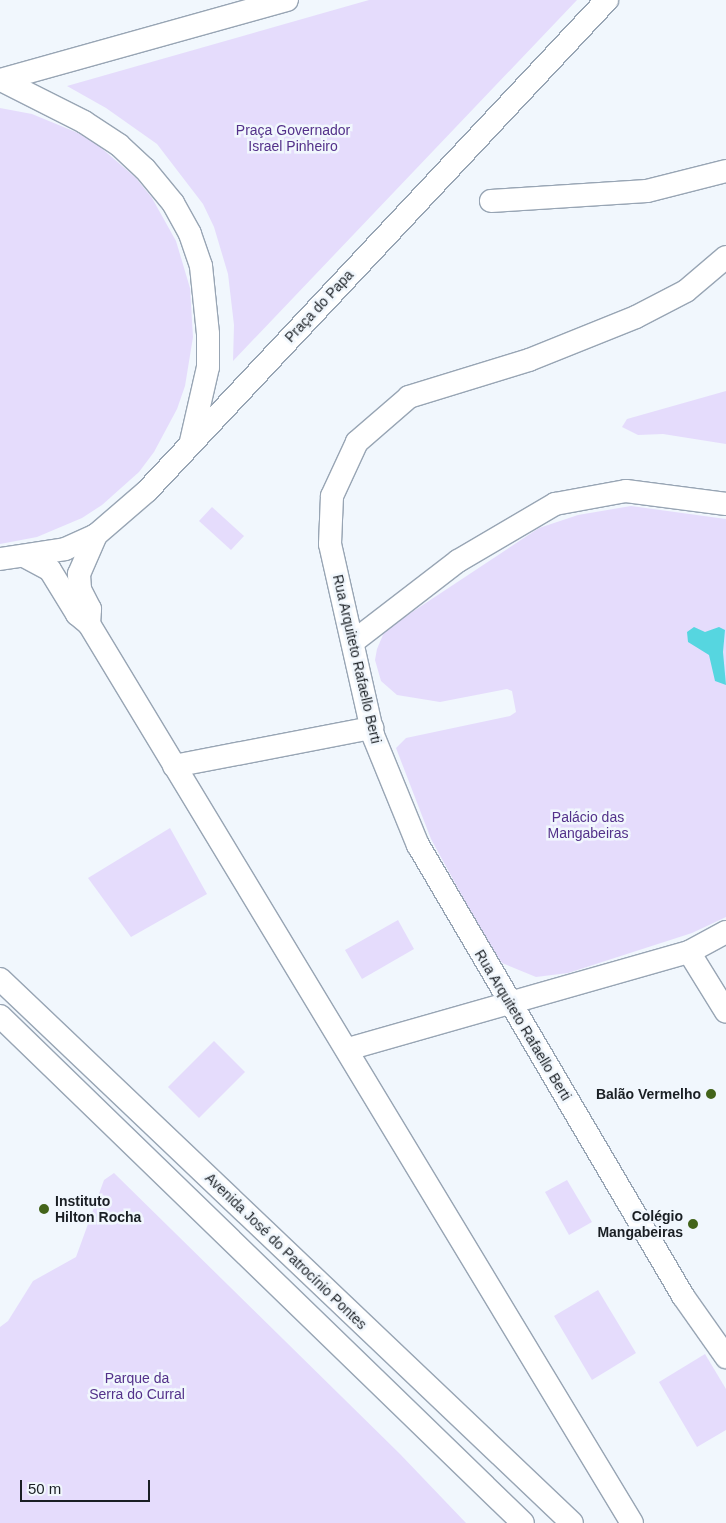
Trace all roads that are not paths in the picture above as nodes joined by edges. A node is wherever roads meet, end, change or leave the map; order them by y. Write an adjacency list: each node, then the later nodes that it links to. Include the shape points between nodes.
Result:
1 (287, 0): 3 (street)
2 (607, 0): 7 (street, Praça do Papa)
3 (0, 80): 7 (street, via 84,122 119,145 145,169 173,203 190,234 201,266 208,368)
4 (722, 171): 5 (street, via 648,191)
5 (491, 201)
6 (726, 258): 13 (street, Rua Arquiteto Rafaello Berti, via 686,291 636,317 529,360 409,397 357,442 332,496 330,544)
7 (190, 445): 9 (street, Praça do Papa, via 146,491)
8 (726, 504): 13 (street, via 626,491 555,504 458,561)
9 (96, 535): 10 (street, Praça do Papa, via 65,549); 12 (street, via 79,574 80,590 90,609)
10 (26, 557): 11 (street, Praça do Papa); 12 (street, via 50,570 77,614)
11 (0, 559)
12 (90, 624): 15 (street)
13 (354, 641): 14 (street, Rua Arquiteto Rafaello Berti)
14 (372, 728): 15 (street); 19 (street, Rua Arquiteto Rafaello Berti, via 418,845)
15 (174, 766): 22 (street)
16 (726, 932): 17 (street)
17 (689, 952): 19 (street); 20 (street)
18 (0, 979): 25 (street, Avenida José do Patrocínio Pontes)
19 (510, 1001): 22 (street); 23 (street, Rua Arquiteto Rafaello Berti, via 683,1296)
20 (726, 1012)
21 (0, 1016): 24 (street)
22 (348, 1049): 26 (street)
23 (726, 1357)
24 (523, 1523)
25 (572, 1523)
26 (632, 1523)

